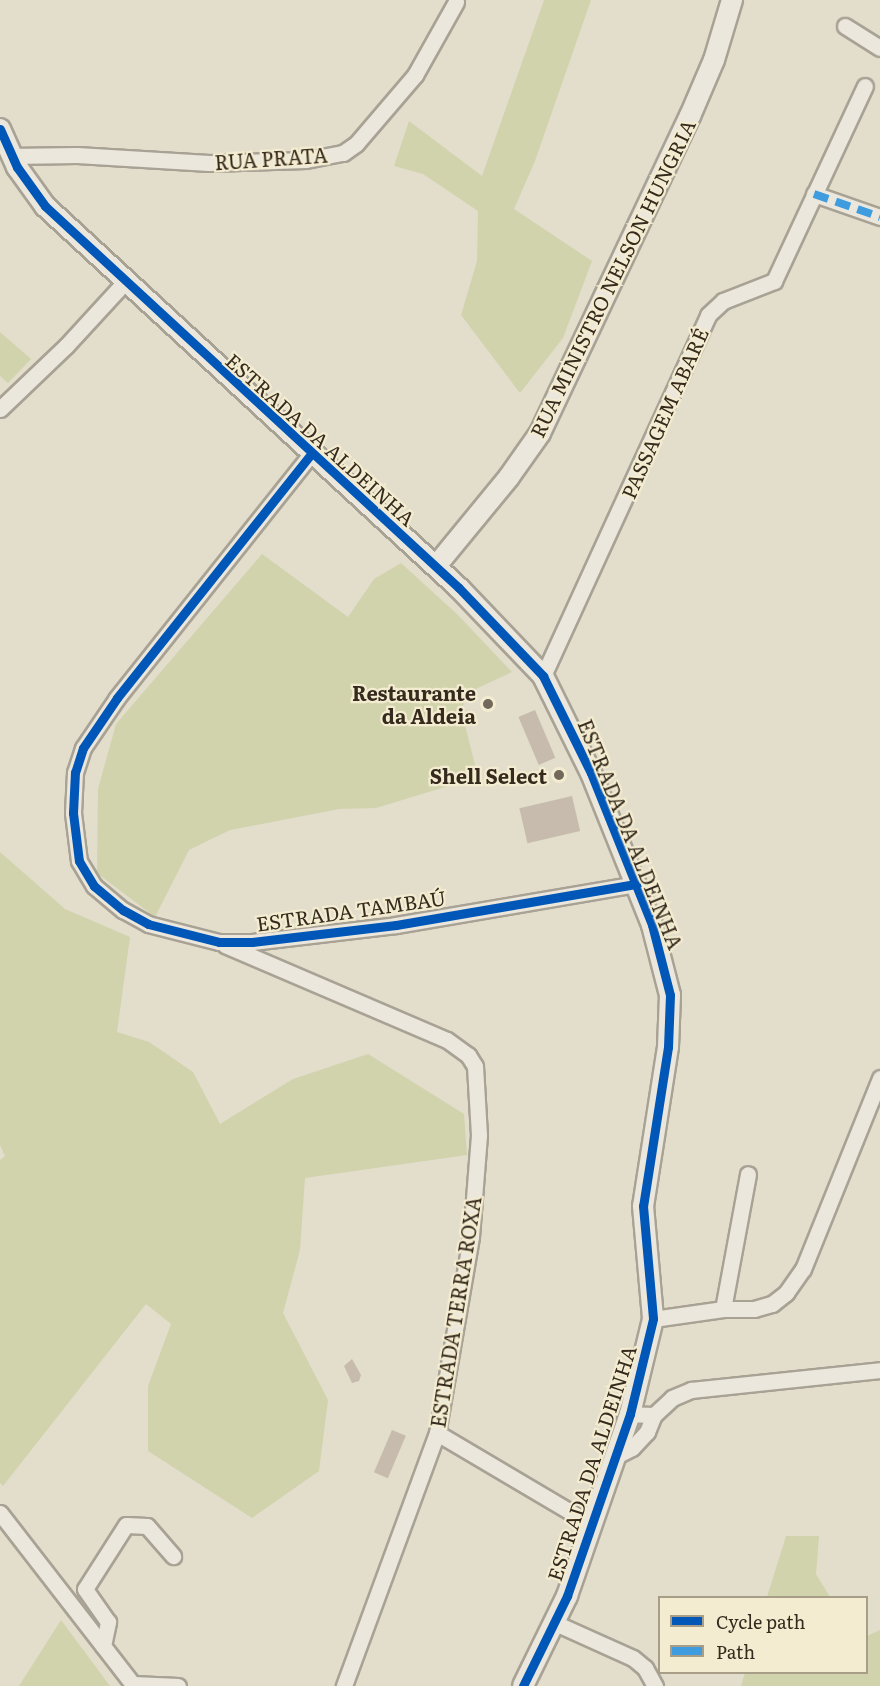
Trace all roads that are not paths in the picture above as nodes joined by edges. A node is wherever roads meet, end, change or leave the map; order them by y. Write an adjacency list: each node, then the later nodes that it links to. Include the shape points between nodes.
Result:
1 (732, 0): 15 (street, RUA MINISTRO NELSON HUNGRIA, via 714,60 690,116 540,433)
2 (456, 2): 9 (street, RUA PRATA, via 415,75 356,144 343,153 306,160 209,163)
3 (845, 26): 5 (street)
4 (880, 31): 5 (street)
5 (863, 36): 6 (street)
6 (880, 48)
7 (865, 86): 10 (street, PASSAGEM ABARÉ)
8 (0, 129): 9 (street, ESTRADA DA ALDEINHA)
9 (10, 156): 12 (street, ESTRADA DA ALDEINHA, via 45,206)
10 (814, 194): 11 (street); 16 (street, PASSAGEM ABARÉ, via 774,281 723,301 708,315)
11 (880, 217)
12 (124, 283): 13 (street, via 66,346); 14 (street, ESTRADA DA ALDEINHA)
13 (0, 408)
14 (310, 454): 15 (street, ESTRADA DA ALDEINHA); 18 (street, ESTRADA TAMBAÚ, via 95,727 75,772 73,813 79,861 94,886 148,924)
15 (436, 566): 16 (street, ESTRADA DA ALDEINHA)
16 (543, 676): 17 (street, ESTRADA DA ALDEINHA, via 591,772)
17 (636, 884): 18 (street, ESTRADA TAMBAÚ, via 292,939); 22 (street, ESTRADA DA ALDEINHA, via 655,934 670,995 668,1047 643,1206)
18 (219, 942): 26 (street, ESTRADA TERRA ROXA, via 447,1040 468,1055 475,1066 479,1135 471,1237)
19 (880, 1078): 21 (street, via 797,1280 772,1304 754,1309)
20 (748, 1174): 21 (street)
21 (723, 1309): 22 (street)
22 (653, 1319): 24 (street, ESTRADA DA ALDEINHA)
23 (880, 1370): 25 (street, via 692,1390 672,1398)
24 (630, 1414): 25 (street); 27 (street, ESTRADA DA ALDEINHA)
25 (654, 1415): 27 (street, via 647,1432 632,1448)
26 (437, 1433): 29 (street); 35 (street, ESTRADA TERRA ROXA)
27 (616, 1456): 29 (street, ESTRADA DA ALDEINHA)
28 (0, 1513): 32 (street)
29 (591, 1524): 31 (street, ESTRADA DA ALDEINHA)
30 (172, 1556): 32 (street, via 147,1526 126,1525 85,1589 108,1622)
31 (555, 1623): 36 (street, ESTRADA DA ALDEINHA); 37 (street, via 633,1658 645,1668)
32 (103, 1646): 33 (street)
33 (133, 1685): 34 (street)
34 (178, 1686)
35 (344, 1686)
36 (523, 1686)
37 (655, 1686)

